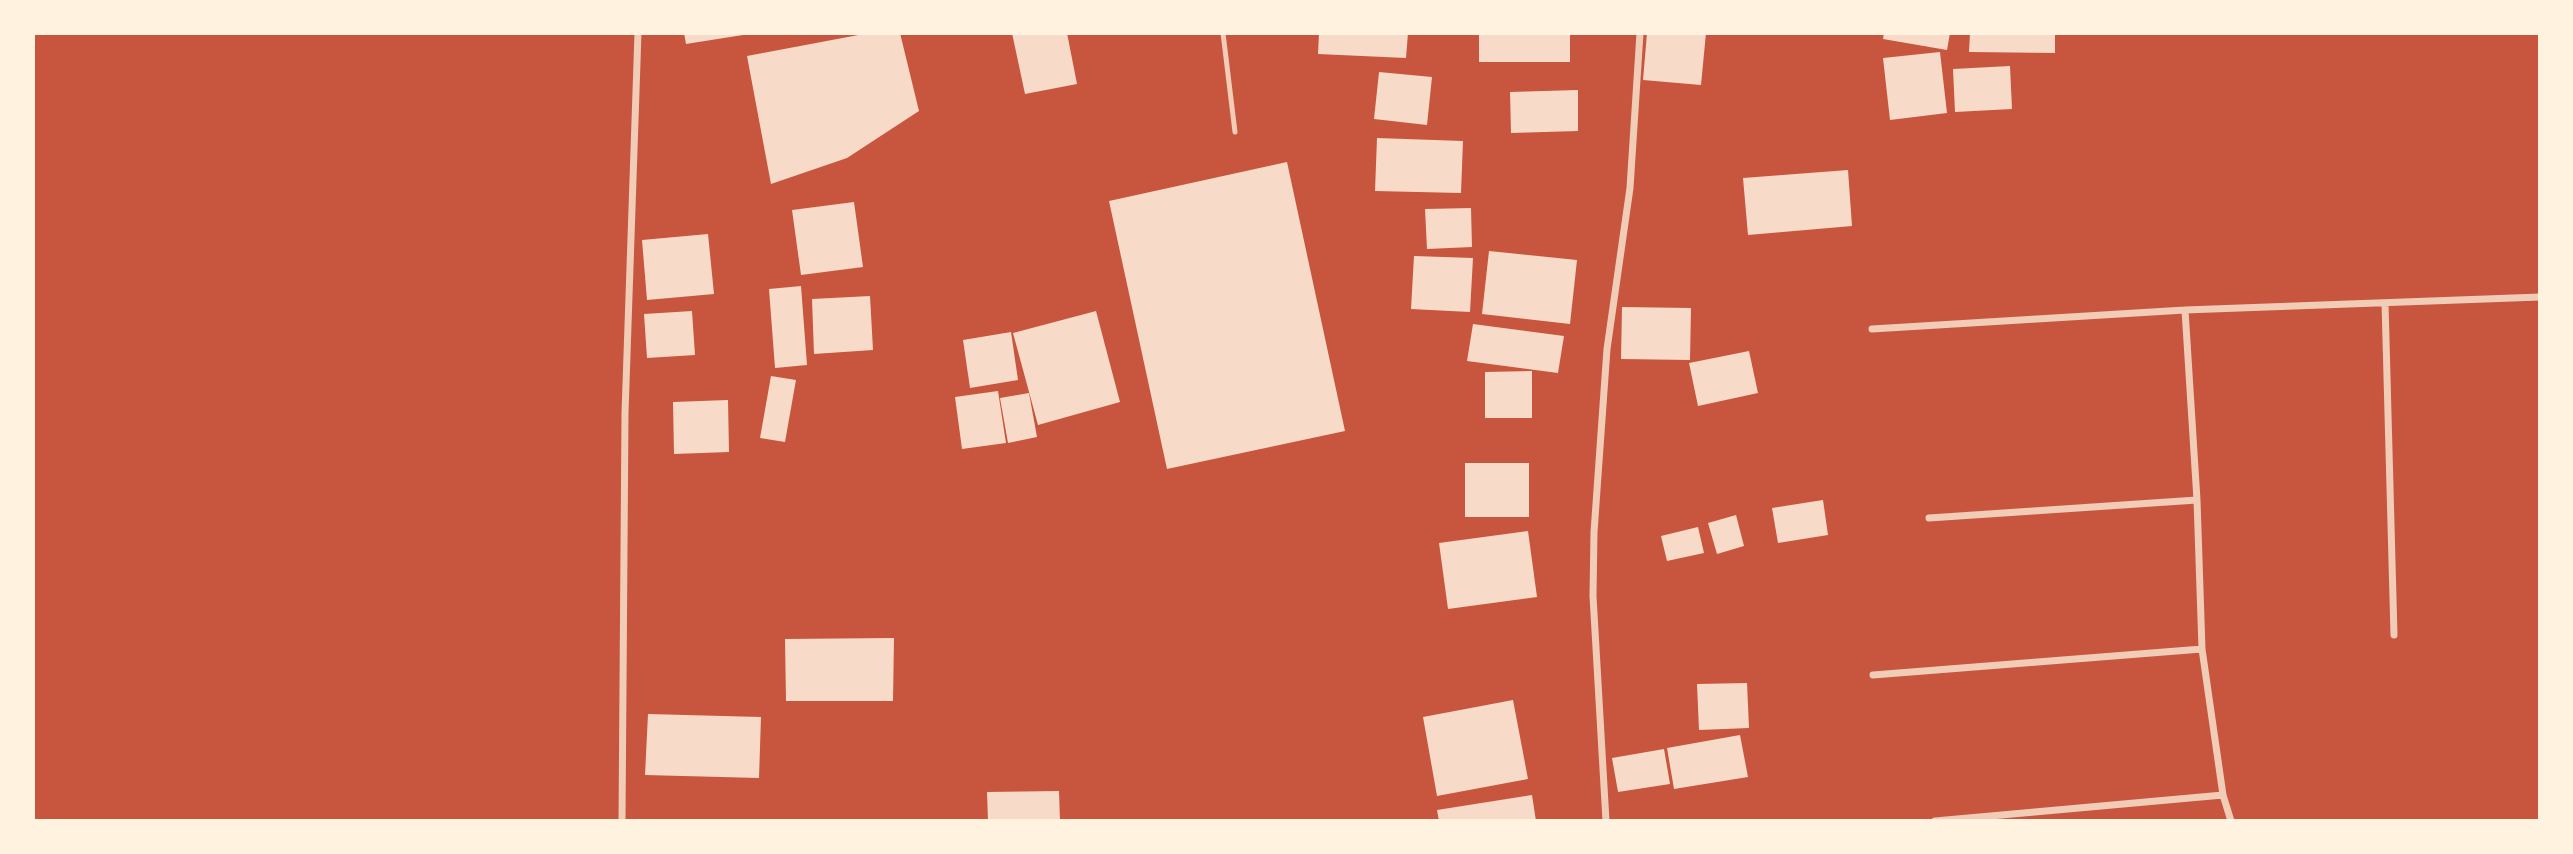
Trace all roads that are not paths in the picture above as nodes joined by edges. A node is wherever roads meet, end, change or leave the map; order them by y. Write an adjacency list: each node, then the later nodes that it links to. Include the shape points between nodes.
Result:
1 (638, 33): 15 (street, via 625,413)
2 (1223, 33): 4 (lane)
3 (1640, 33): 16 (street, via 1630,188 1607,349 1594,532 1593,597)
4 (1236, 132)
5 (2540, 297): 6 (street)
6 (2385, 303): 7 (street); 11 (street)
7 (2185, 310): 8 (street); 9 (street)
8 (1872, 329)
9 (2197, 500): 10 (street); 12 (street)
10 (1929, 518)
11 (2394, 635)
12 (2202, 649): 13 (street); 14 (street)
13 (1873, 675)
14 (2223, 795): 17 (street); 18 (street)
15 (622, 821)
16 (1606, 821)
17 (1936, 821)
18 (2231, 821)

